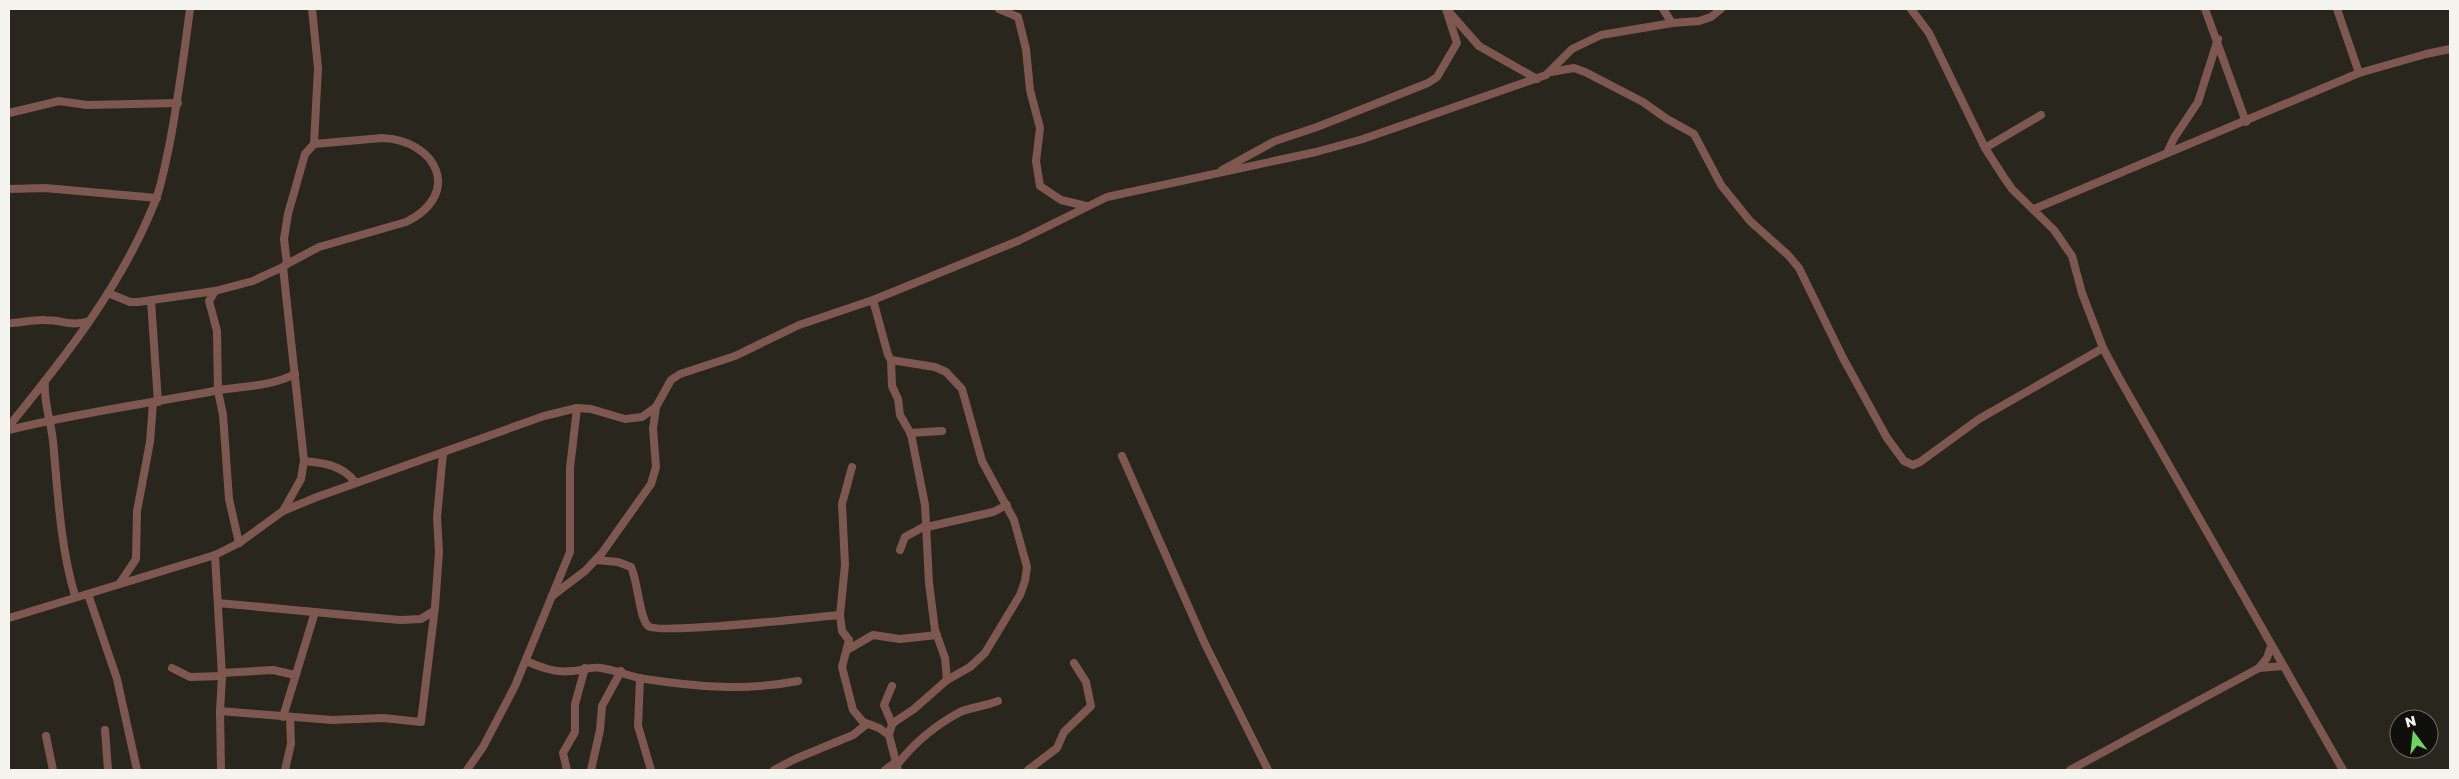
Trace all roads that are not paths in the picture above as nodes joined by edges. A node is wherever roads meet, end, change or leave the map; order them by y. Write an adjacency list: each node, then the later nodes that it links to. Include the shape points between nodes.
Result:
1 (190, 9): 16 (street)
2 (312, 9): 20 (street, via 318,68)
3 (999, 9): 26 (street, via 1018,17 1023,31 1030,90 1040,128 1036,161 1040,186 1061,200)
4 (1446, 9): 15 (street, via 1479,46); 23 (street, via 1458,42 1437,77 1416,89 1275,141)
5 (1663, 9): 10 (street)
6 (1721, 9): 10 (street, via 1705,20)
7 (1911, 9): 21 (street, via 1928,33)
8 (2206, 9): 11 (street)
9 (2337, 9): 14 (street)
10 (1672, 23): 13 (street, via 1612,32 1584,42 1567,52)
11 (2218, 39): 19 (street); 22 (street, via 2198,102)
12 (2450, 50): 14 (street)
13 (1551, 72): 15 (street); 35 (street, via 1574,68 1585,72 1643,102 1694,134 1721,185 1750,221 1799,268 1843,358 1887,438 1904,461 1913,465 1920,462 1979,419)
14 (2359, 74): 19 (street)
15 (1537, 79): 23 (street, via 1363,139)
16 (178, 103): 17 (street, via 87,105 59,101); 25 (street)
17 (9, 113)
18 (2041, 114): 21 (street)
19 (2246, 122): 22 (street)
20 (314, 144): 28 (street, via 305,154 288,214 284,239); 28 (street, via 382,138 409,144 431,160 438,190 430,206 406,222 319,247)
21 (1985, 148): 27 (street, via 2012,189)
22 (2167, 152): 27 (street)
23 (1213, 175): 26 (street, via 1123,193)
24 (9, 189): 25 (street, via 55,189)
25 (157, 198): 30 (street)
26 (1086, 206): 31 (street, via 1018,241)
27 (2034, 209): 35 (street, via 2072,256)
28 (285, 266): 29 (street, via 253,281); 37 (street)
29 (215, 291): 32 (street); 39 (street, via 209,301 217,332)
30 (108, 293): 32 (street, via 130,302); 33 (street)
31 (873, 300): 36 (street); 41 (street, via 800,326 735,356 680,374 671,380)
32 (151, 301): 40 (street)
33 (90, 321): 34 (street, via 79,324 48,320); 38 (street)
34 (9, 323)
35 (2103, 348): 69 (street)
36 (891, 360): 46 (street, via 892,386 900,415); 52 (street, via 935,367 946,372 962,389 982,460)
37 (295, 374): 39 (street, via 274,382); 49 (street)
38 (45, 382): 43 (street, via 44,395); 44 (street)
39 (218, 391): 40 (street); 55 (street, via 230,500)
40 (155, 402): 43 (street); 59 (street, via 137,511 136,558)
41 (656, 407): 42 (street, via 642,417 626,419); 58 (street, via 653,429 656,467 650,484)
42 (577, 408): 47 (street, via 527,422); 62 (street, via 570,468 570,552)
43 (50, 420): 44 (street); 61 (street, via 65,562)
44 (9, 428)
45 (942, 431): 46 (street)
46 (910, 433): 54 (street)
47 (443, 453): 51 (street); 64 (street)
48 (1122, 456): 105 (street, via 1205,644)
49 (304, 461): 51 (street, via 340,468); 53 (street, via 301,479)
50 (852, 467): 66 (street, via 842,504 844,566)
51 (356, 482): 53 (street)
52 (1007, 505): 54 (street, via 993,512); 81 (street, via 1026,558 1027,574 1023,589 985,653)
53 (283, 512): 55 (street)
54 (927, 526): 56 (street, via 905,537); 68 (street, via 929,583)
55 (239, 543): 57 (street)
56 (900, 550)
57 (215, 555): 59 (street); 63 (street)
58 (596, 560): 62 (street); 66 (street, via 631,567 643,615 648,626 653,628 684,629)
59 (120, 583): 60 (street)
60 (88, 594): 61 (street); 93 (street, via 116,679)
61 (75, 596): 67 (street)
62 (552, 596): 71 (street)
63 (218, 603): 65 (street); 78 (street)
64 (434, 611): 65 (street, via 414,620); 86 (street, via 421,722 383,718 332,720)
65 (315, 612): 79 (street)
66 (840, 615): 70 (street, via 842,631 848,640)
67 (9, 618)
68 (937, 636): 70 (street, via 900,639 873,635); 81 (street)
69 (2272, 646): 73 (street); 76 (street)
70 (847, 650): 87 (street, via 842,667 849,698 856,714)
71 (526, 661): 75 (street, via 563,671); 99 (street, via 500,717)
72 (1074, 662): 104 (street, via 1086,682 1091,706 1064,732 1057,748)
73 (2283, 666): 76 (street); 107 (street)
74 (172, 668): 78 (street, via 190,677)
75 (585, 668): 77 (street); 100 (street, via 575,704 574,732 563,753)
76 (2259, 668): 106 (street)
77 (621, 671): 80 (street); 101 (street, via 602,706)
78 (222, 674): 79 (street, via 273,670); 85 (street)
79 (295, 675): 86 (street)
80 (640, 678): 82 (street, via 719,688); 102 (street, via 638,726)
81 (948, 680): 88 (street)
82 (798, 681)
83 (892, 686): 88 (street, via 884,704)
84 (998, 701): 92 (street, via 964,711 941,724 907,752)
85 (220, 711): 86 (street); 97 (street)
86 (287, 717): 98 (street, via 291,744)
87 (868, 724): 90 (street); 94 (street, via 853,735)
88 (892, 724): 90 (street)
89 (105, 730): 96 (street)
90 (889, 735): 92 (street)
91 (46, 736): 95 (street)
92 (897, 766): 103 (street)
93 (136, 769)
94 (779, 769)
95 (53, 770)
96 (108, 770)
97 (221, 770)
98 (285, 770)
99 (467, 770)
100 (567, 770)
101 (591, 770)
102 (651, 770)
103 (885, 770)
104 (1028, 770)
105 (1268, 770)
106 (2070, 770)
107 (2343, 770)

